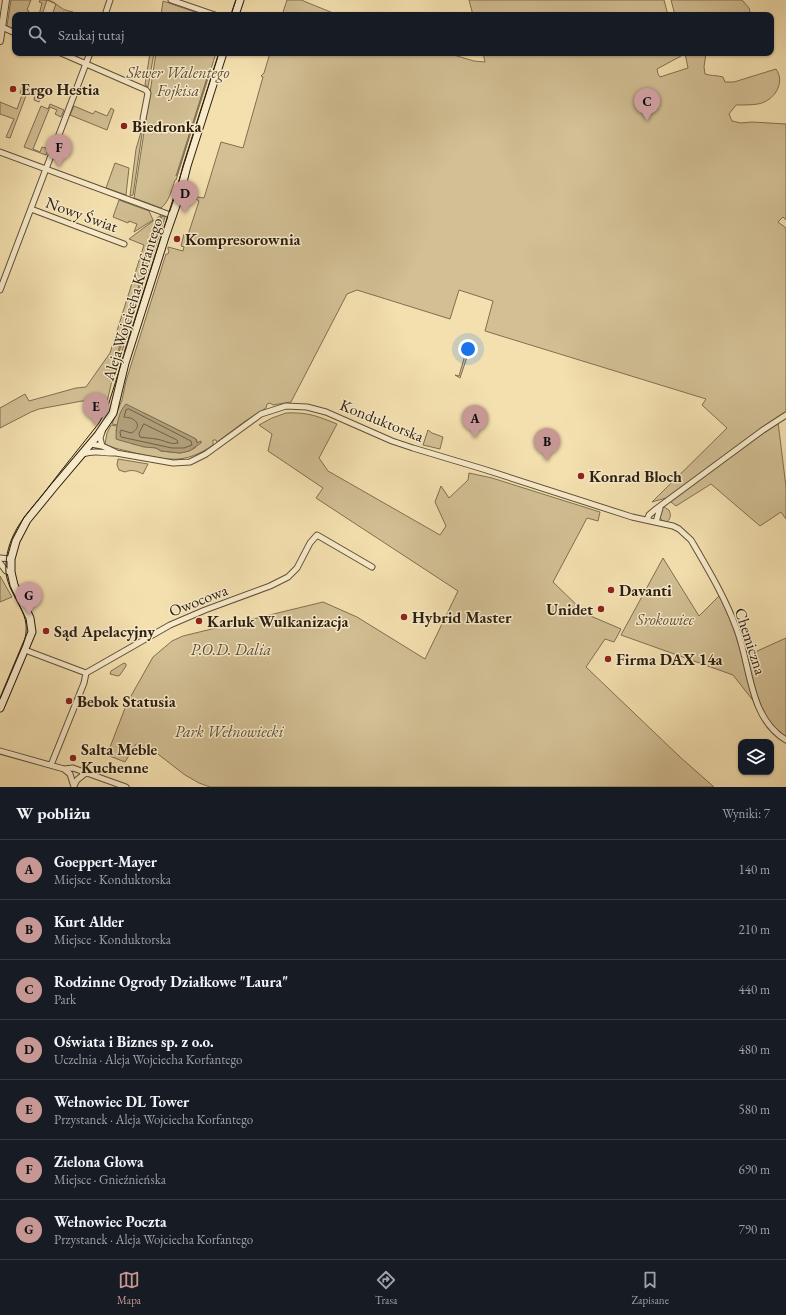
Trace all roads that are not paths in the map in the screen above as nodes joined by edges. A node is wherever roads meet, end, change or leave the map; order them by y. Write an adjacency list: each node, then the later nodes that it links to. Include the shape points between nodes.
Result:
1 (6, 0): 8 (street)
2 (110, 0): 5 (street)
3 (171, 0): 6 (street)
4 (240, 0): 7 (main road)
5 (106, 12)
6 (206, 12)
7 (236, 12)
8 (2, 27): 9 (street); 10 (street)
9 (12, 32)
10 (0, 41)
11 (68, 56): 14 (street)
12 (89, 56): 14 (street)
13 (222, 56): 19 (main road, Aleja Wojciecha Korfantego)
14 (86, 64): 15 (street, via 148,91); 17 (street)
15 (143, 119)
16 (0, 152): 17 (street)
17 (46, 170): 18 (street); 19 (street)
18 (31, 209): 20 (street, Nowy Świat); 21 (street)
19 (173, 216): 23 (main road, Aleja Wojciecha Korfantego, via 125,364 116,405)
20 (124, 244)
21 (0, 290)
22 (786, 415): 29 (street, via 773,422)
23 (104, 427): 24 (main road, Aleja Wojciecha Korfantego); 25 (street, via 100,438)
24 (91, 444): 25 (street, Konduktorska); 26 (street); 28 (main road, Aleja Wojciecha Korfantego)
25 (102, 446): 27 (street, Konduktorska)
26 (98, 451): 27 (street, Konduktorska); 28 (street, Konduktorska)
27 (116, 453): 30 (street, Konduktorska, via 166,462 190,462 206,454 269,410 286,406 307,407 326,412 410,447)
28 (82, 455): 34 (main road, Aleja Wojciecha Korfantego, via 22,528)
29 (660, 507): 30 (street); 31 (street)
30 (647, 520): 31 (street, Konduktorska)
31 (656, 522): 32 (street, Konduktorska)
32 (679, 528): 41 (street, Chemiczna, via 691,540 738,630 754,695 762,714 774,731)
33 (0, 558): 34 (street)
34 (11, 560): 37 (main road, Aleja Wojciecha Korfantego)
35 (0, 563): 37 (street, via 6,571)
36 (372, 567): 39 (street, Owocowa, via 317,535 297,568 288,577 170,625)
37 (11, 572): 38 (main road, Aleja Wojciecha Korfantego, via 32,626 32,635)
38 (25, 650): 39 (street); 40 (main road, Aleja Wojciecha Korfantego)
39 (86, 673): 43 (street)
40 (0, 708)
41 (786, 740)
42 (0, 751): 43 (street)
43 (51, 765): 44 (street)
44 (64, 769): 45 (street, via 73,768); 46 (street, via 70,774)
45 (87, 772): 46 (street); 47 (street)
46 (74, 786)
47 (126, 787)

